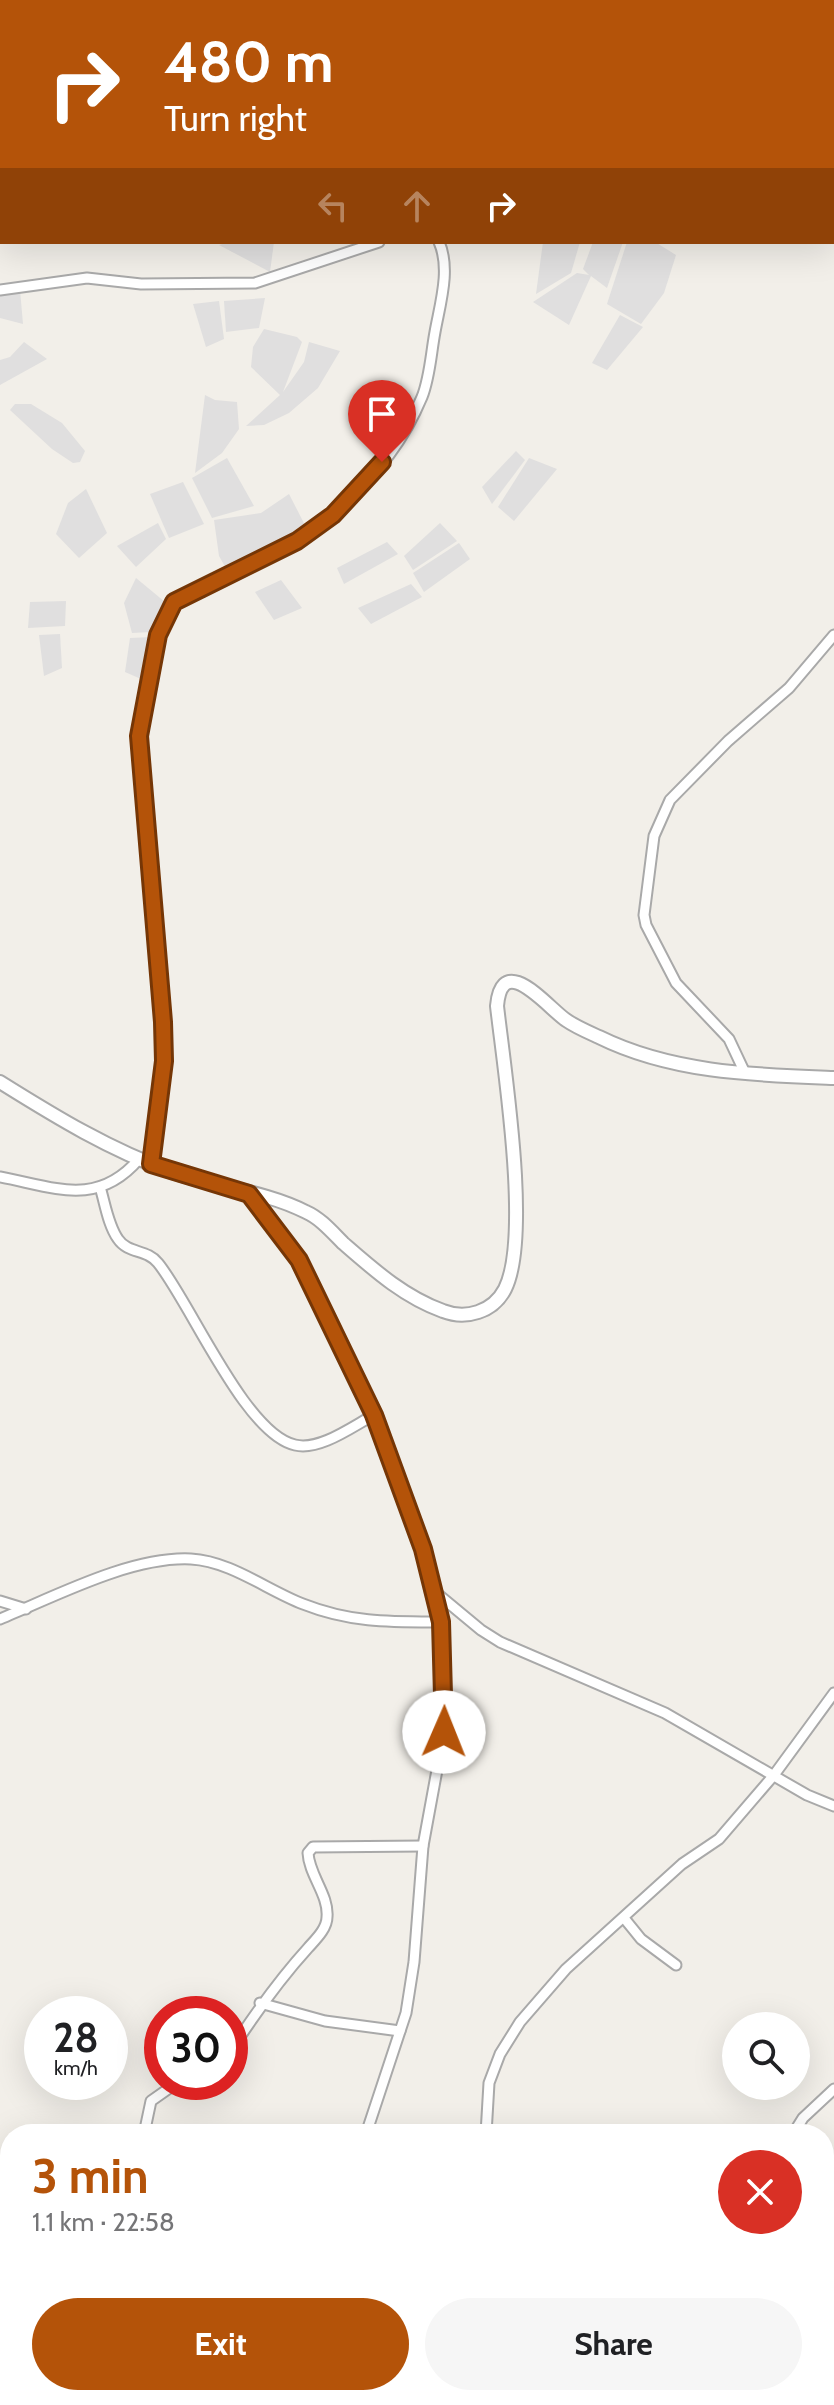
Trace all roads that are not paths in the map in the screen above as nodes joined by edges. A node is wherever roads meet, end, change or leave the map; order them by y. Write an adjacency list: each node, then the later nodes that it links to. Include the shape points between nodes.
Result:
1 (373, 244): 3 (street, via 255,283 141,284 87,278)
2 (440, 244): 8 (street, via 444,278 422,397 382,462 333,515 297,541 174,602 162,621 139,736 164,1061)
3 (0, 290)
4 (834, 635): 5 (street, via 789,688 670,800 654,836 646,925 676,983 729,1039)
5 (745, 1073): 6 (street); 11 (street, via 640,1054 565,1020 529,987 507,984 498,993 497,1006 512,1145 515,1248 506,1287 483,1311 441,1311 392,1285 305,1211)
6 (834, 1078)
7 (0, 1082): 8 (street, via 111,1148)
8 (145, 1161): 10 (street); 11 (street)
9 (0, 1177): 10 (street, via 61,1190)
10 (100, 1187): 12 (street, via 116,1237 126,1249 157,1260 220,1366 268,1431 295,1445 316,1444)
11 (249, 1194): 12 (street, via 299,1260)
12 (374, 1415): 13 (street)
13 (434, 1591): 17 (street); 19 (street, via 500,1642 665,1713)
14 (0, 1601): 15 (street)
15 (26, 1609): 16 (street); 17 (street, via 143,1565 191,1559 227,1568 354,1621)
16 (0, 1619)
17 (441, 1622): 21 (street, via 444,1732)
18 (834, 1693): 19 (street)
19 (774, 1775): 20 (street); 22 (street, via 719,1839 682,1864)
20 (834, 1806)
21 (423, 1846): 24 (street, via 313,1847 309,1862 328,1919); 26 (street, via 414,1962)
22 (624, 1918): 23 (street, via 641,1939); 31 (street, via 566,1969 513,2033 489,2083)
23 (676, 1965)
24 (260, 2003): 25 (street); 26 (street, via 325,2021)
25 (248, 2023)
26 (400, 2031): 30 (street)
27 (834, 2089): 32 (street)
28 (152, 2100): 29 (street)
29 (146, 2124)
30 (369, 2124)
31 (487, 2124)
32 (799, 2124)

